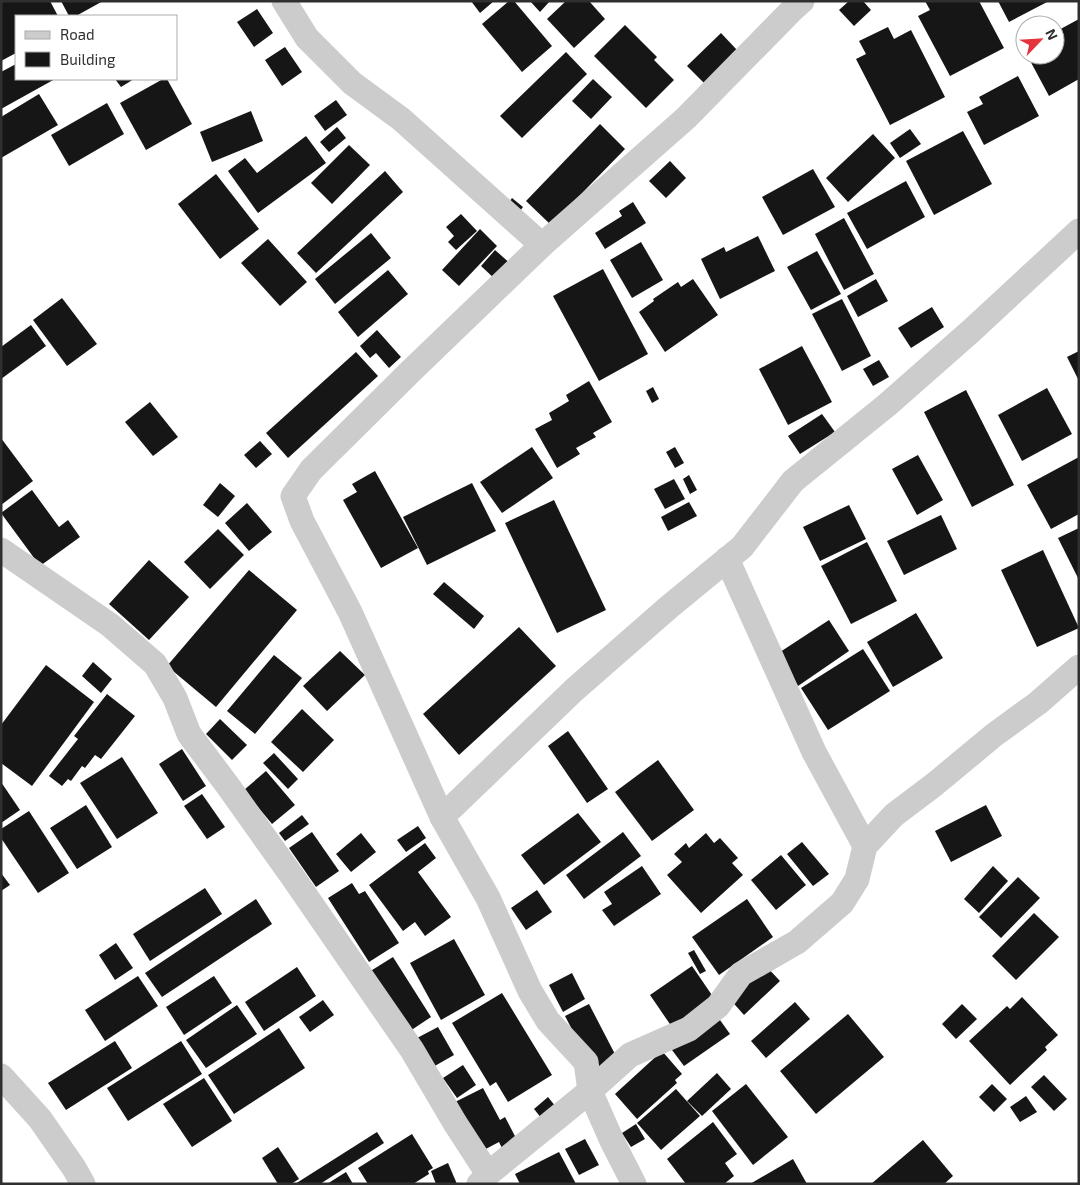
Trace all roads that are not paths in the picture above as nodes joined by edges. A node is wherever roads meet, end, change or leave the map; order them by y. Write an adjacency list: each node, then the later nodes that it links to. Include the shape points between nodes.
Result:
1 (284, 1): 4 (street, via 307,38 352,83 401,119)
2 (792, 4): 4 (street, via 686,118)
3 (1079, 231): 6 (street, via 887,405 794,481 742,547)
4 (542, 245): 8 (street, via 311,470 293,496 302,521 350,612)
5 (1, 550): 12 (street, via 110,625 155,664 175,698 189,734 287,868 412,1050 456,1123)
6 (727, 559): 8 (street, via 574,690); 9 (street, via 814,752)
7 (1079, 667): 9 (street, via 894,815)
8 (442, 817): 11 (street, via 488,898 530,991 548,1021 586,1062)
9 (865, 846): 11 (street, via 857,879 842,903 797,942 742,974 718,1006 689,1029 630,1056)
10 (1, 1076): 13 (street, via 40,1120)
11 (590, 1091): 12 (street); 14 (street)
12 (484, 1179)
13 (83, 1184)
14 (634, 1184)

